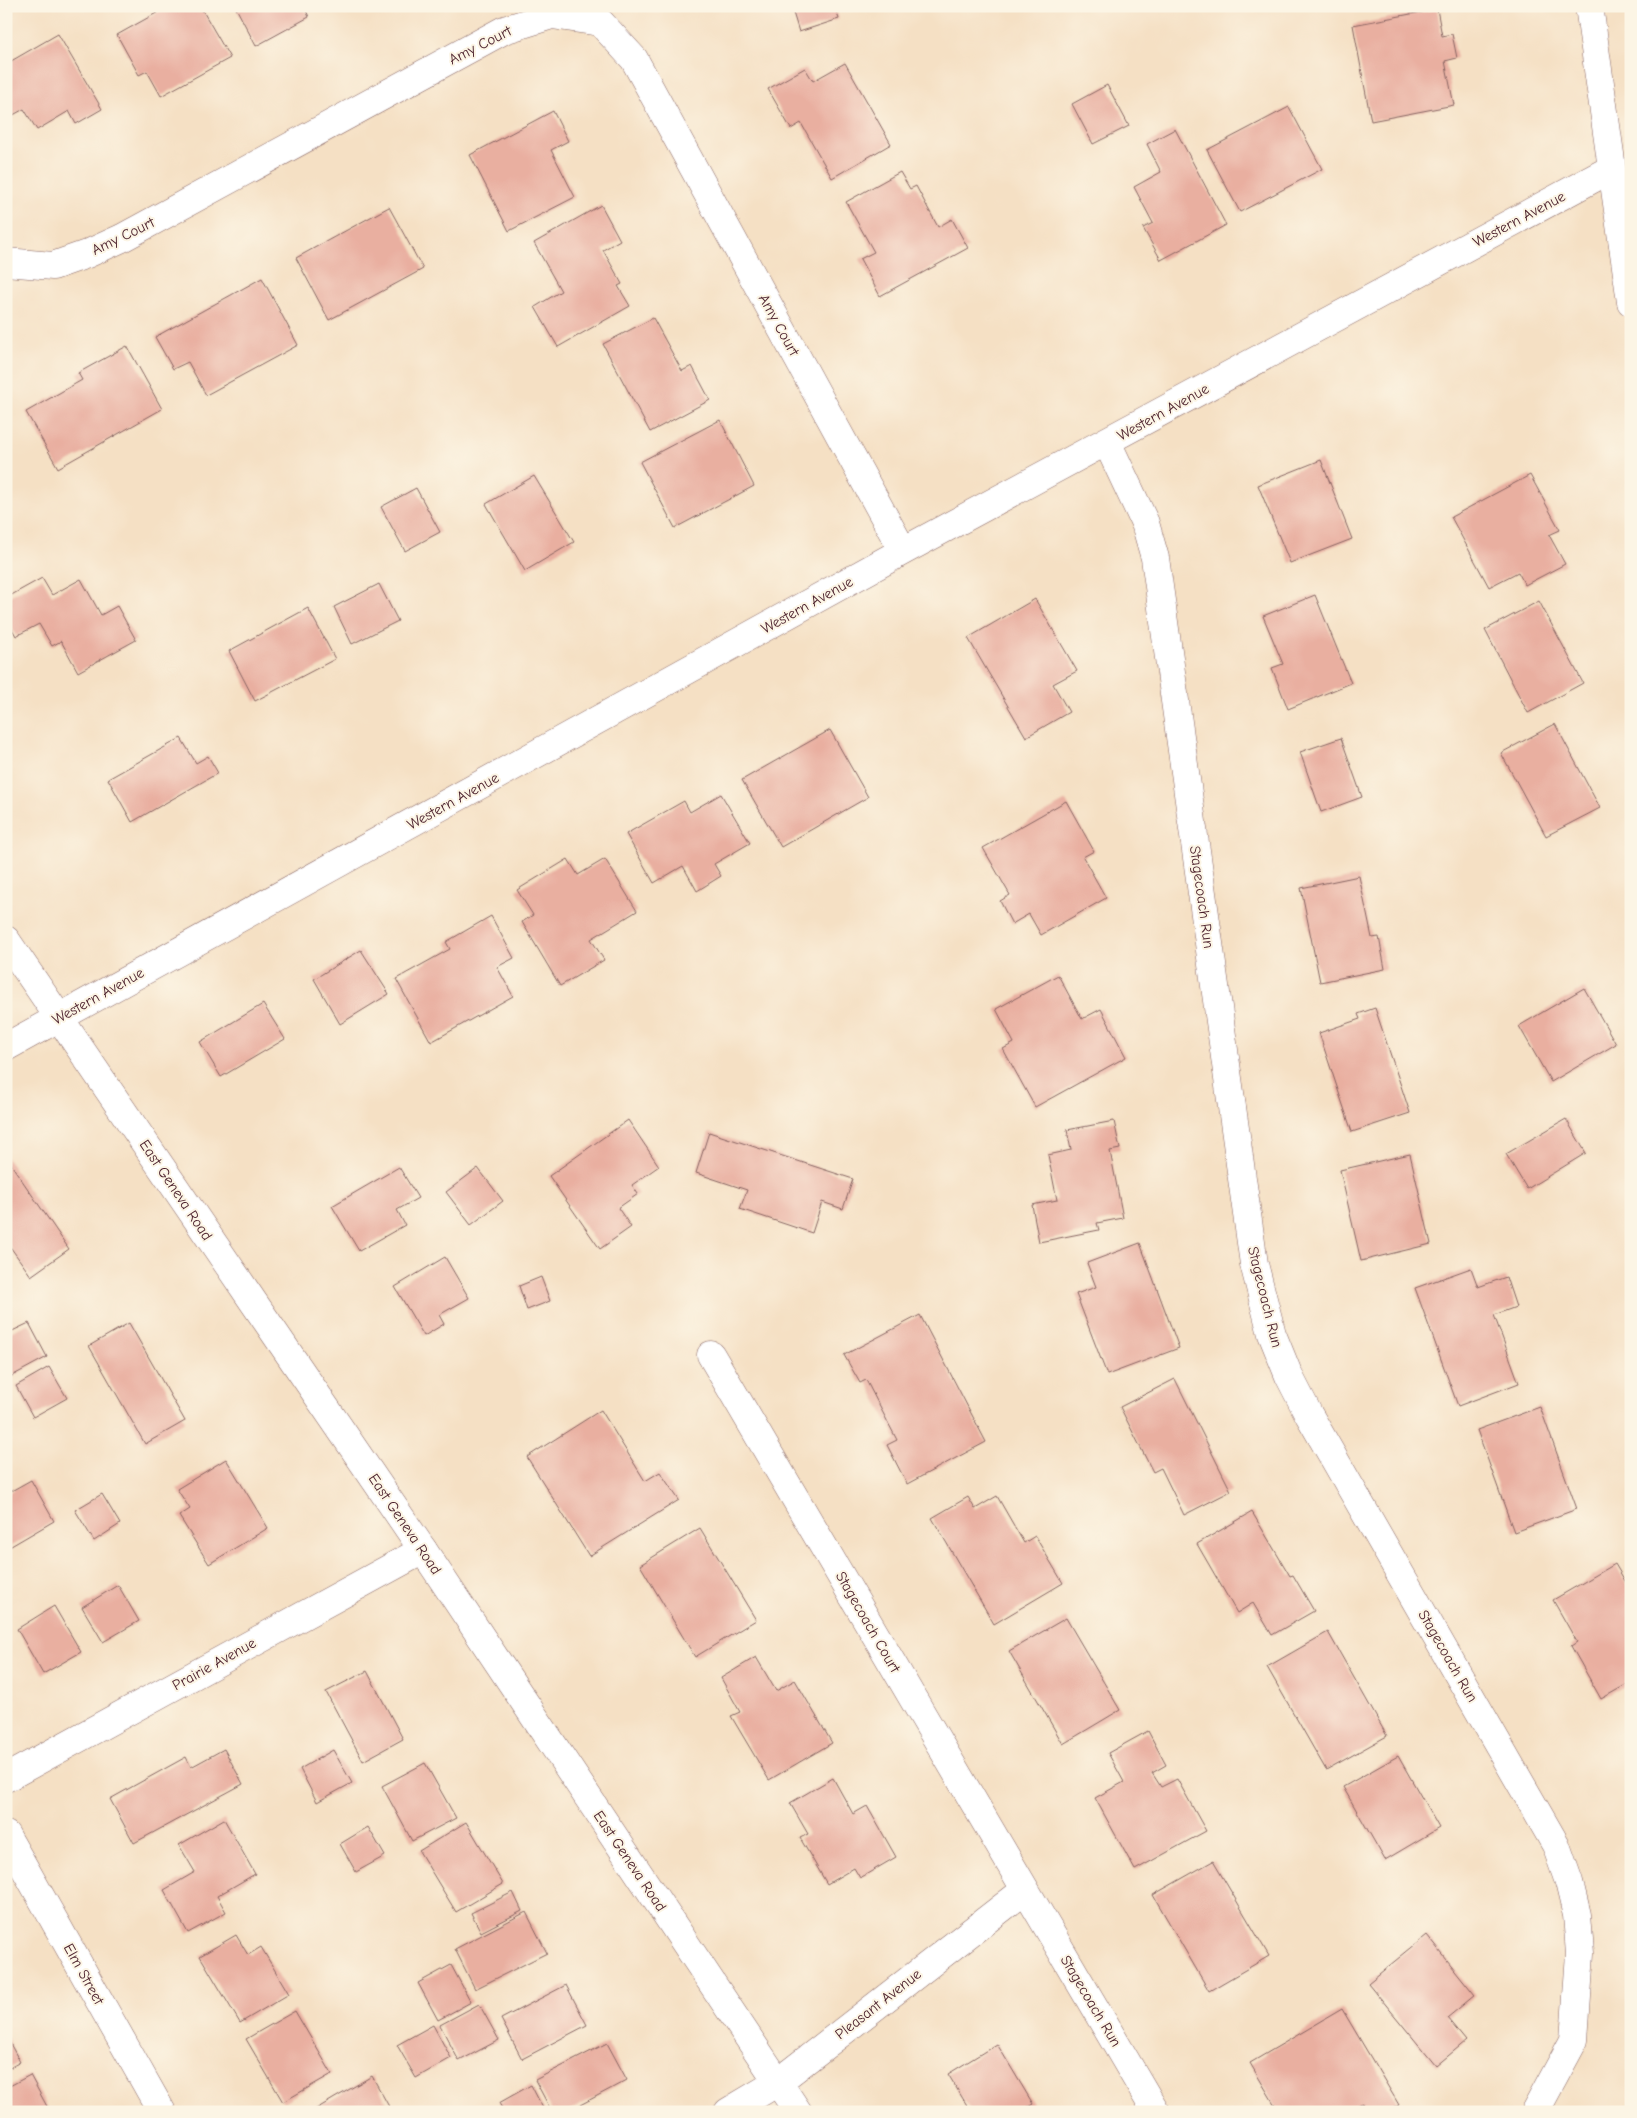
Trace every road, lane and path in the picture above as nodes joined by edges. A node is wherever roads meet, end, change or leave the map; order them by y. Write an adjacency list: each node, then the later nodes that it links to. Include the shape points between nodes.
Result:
1 (1589, 6): 3 (street)
2 (604, 14): 4 (street, Amy Court, via 552,15 504,30 87,254 53,266); 7 (street, Amy Court, via 634,59)
3 (1611, 168): 5 (street); 6 (street, Western Avenue)
4 (6, 262)
5 (1631, 302)
6 (1107, 442): 7 (street, Western Avenue); 21 (street, Stagecoach Run, via 1145,523 1155,558 1254,1264 1272,1334 1309,1415 1556,1845 1570,1882 1580,1953 1574,2040)
7 (903, 551): 9 (street, Western Avenue)
8 (6, 940): 9 (street, East Geneva Road)
9 (59, 1018): 10 (street, Western Avenue); 12 (street, East Geneva Road)
10 (6, 1047)
11 (711, 1355): 15 (street, Stagecoach Court)
12 (423, 1550): 13 (street, Prairie Avenue); 16 (street, East Geneva Road)
13 (6, 1778)
14 (6, 1836): 17 (street, Elm Street)
15 (1025, 1890): 16 (street, Pleasant Avenue); 20 (street, Stagecoach Run)
16 (778, 2082): 18 (street, Pleasant Avenue); 19 (street, East Geneva Road)
17 (162, 2112)
18 (728, 2112)
19 (798, 2112)
20 (1156, 2112)
21 (1535, 2112)

